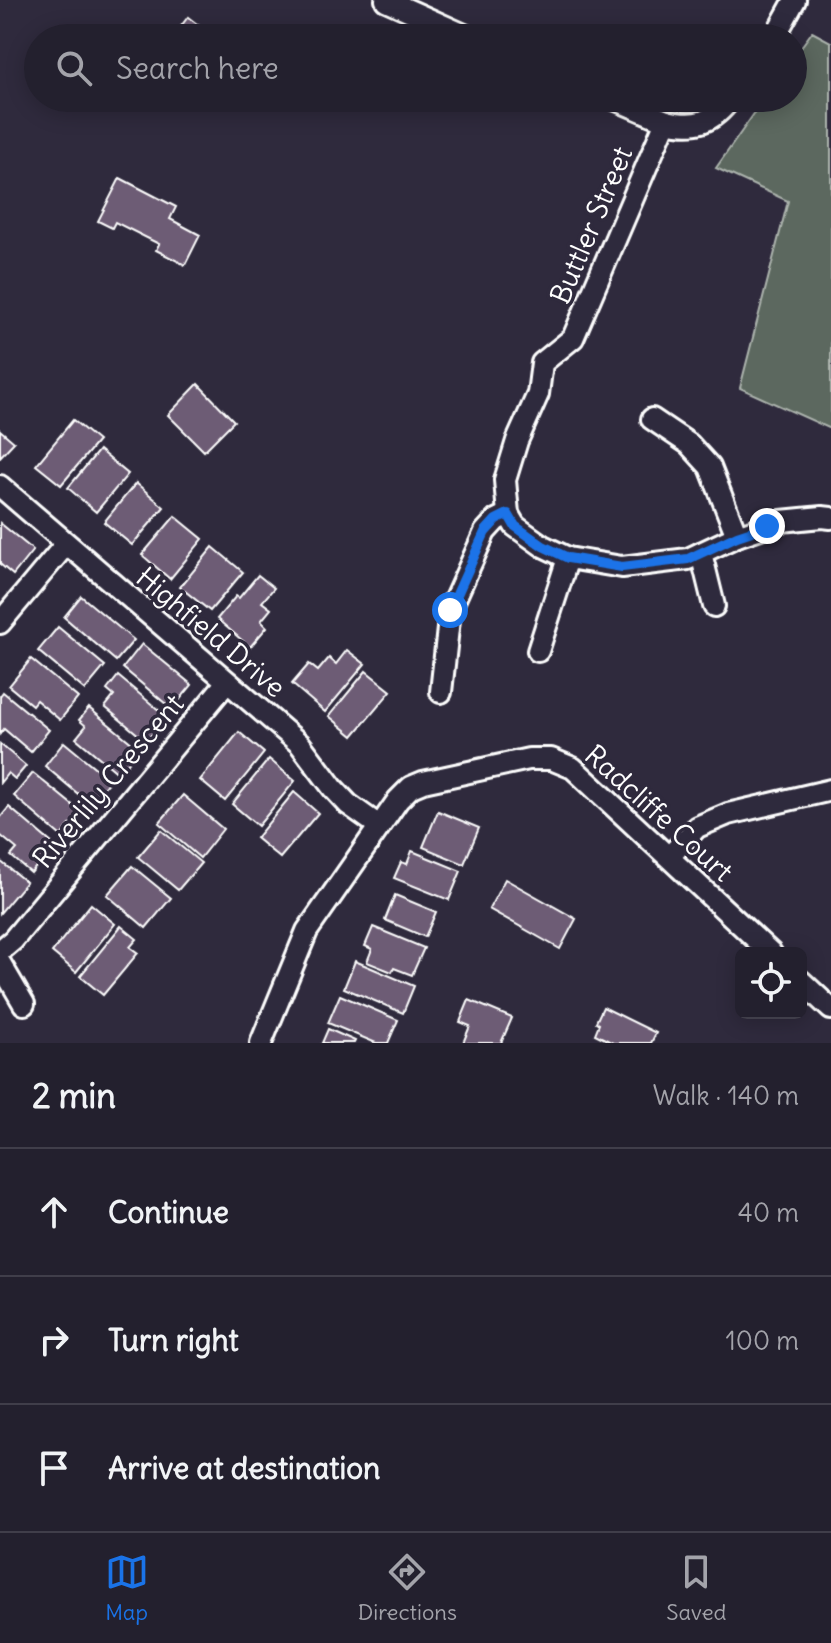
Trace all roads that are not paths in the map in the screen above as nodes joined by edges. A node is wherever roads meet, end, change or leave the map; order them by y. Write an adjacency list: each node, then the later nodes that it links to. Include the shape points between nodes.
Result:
1 (386, 0): 3 (street)
2 (795, 0): 4 (street)
3 (440, 24)
4 (782, 24)
5 (645, 112): 7 (street)
6 (718, 112): 7 (street, via 699,123)
7 (666, 121): 10 (street, Buttler Street, via 573,338 542,363 538,394 505,480)
8 (652, 419): 12 (street, via 689,444 710,467)
9 (0, 486): 13 (street, Highfield Drive)
10 (508, 514): 15 (street, via 515,526); 20 (street, via 485,532 450,610)
11 (831, 518): 12 (street, via 781,521)
12 (737, 536): 14 (street)
13 (66, 544): 17 (street); 19 (street, Highfield Drive)
14 (701, 553): 15 (street, via 622,567); 16 (street)
15 (568, 558): 18 (street)
16 (714, 606)
17 (0, 623)
18 (538, 651)
19 (227, 682): 22 (street, Highfield Drive, via 300,744 348,804); 25 (street, Riverlily Crescent)
20 (441, 692)
21 (831, 790): 23 (street, via 728,814 697,827)
22 (379, 826): 23 (street, Radcliffe Court, via 398,800 423,782 551,759 573,768); 30 (street, Radcliffe Court, via 307,931)
23 (669, 857): 24 (street, Radcliffe Court)
24 (765, 947)
25 (0, 951)
26 (0, 963): 28 (street)
27 (807, 987): 29 (street)
28 (24, 1004)
29 (831, 1009)
30 (261, 1043)

